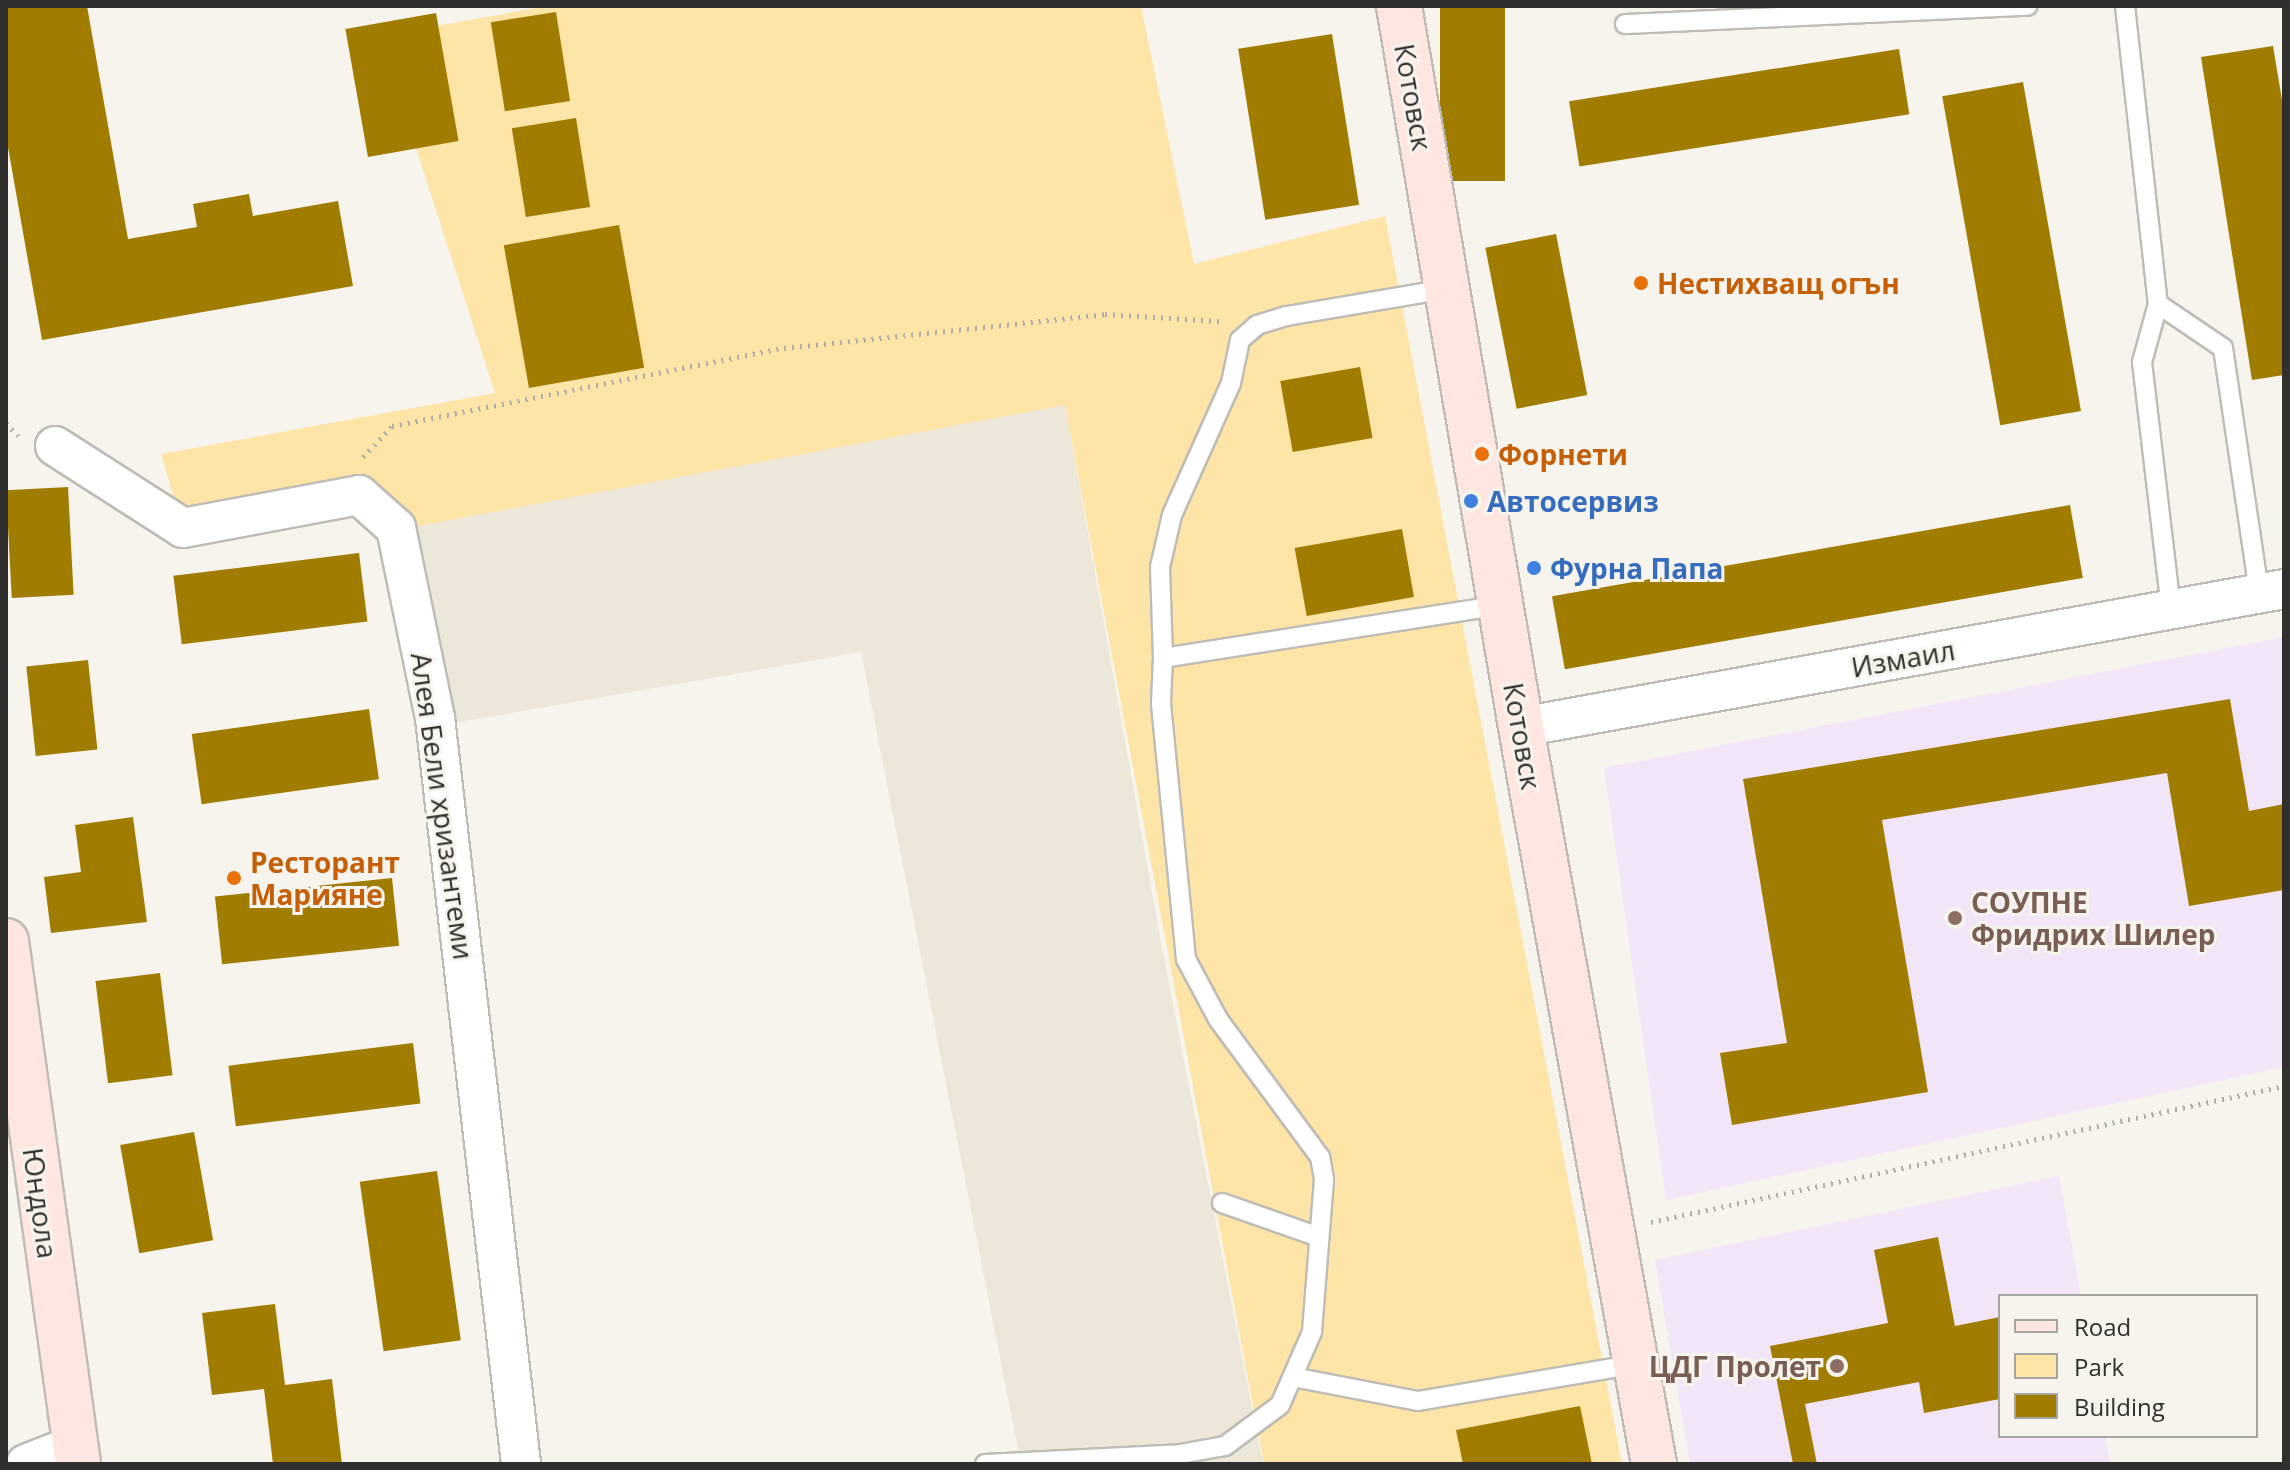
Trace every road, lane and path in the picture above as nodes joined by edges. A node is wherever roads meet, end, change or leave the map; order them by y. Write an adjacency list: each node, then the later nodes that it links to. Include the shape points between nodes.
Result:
1 (1399, 6): 5 (street, Котовск)
2 (2028, 6): 4 (lane)
3 (2125, 6): 6 (lane)
4 (1625, 24)
5 (1447, 289): 7 (lane); 11 (street, Котовск)
6 (2158, 304): 10 (lane, via 2223,348); 12 (lane, via 2142,362)
7 (1257, 325): 9 (path, via 1105,314 1029,320 784,348 470,407 392,426 364,452); 13 (lane, via 1240,340 1231,383 1172,515 1160,567)
8 (55, 446): 9 (street, via 183,528)
9 (359, 495): 24 (street, Алея Бели хризантеми, via 396,528 435,718)
10 (2271, 591): 12 (street, Измаил)
11 (1500, 605): 13 (lane); 14 (street, Котовск)
12 (2171, 609): 14 (street, Измаил)
13 (1163, 658): 19 (lane, via 1161,703 1186,959 1218,1019 1320,1157)
14 (1521, 727): 18 (street, Котовск)
15 (8, 964): 22 (street, Юндола)
16 (2284, 1086): 18 (path)
17 (1222, 1203): 19 (lane)
18 (1612, 1230): 20 (street, Котовск)
19 (1319, 1237): 21 (lane, via 1312,1332)
20 (1636, 1364): 21 (lane, via 1418,1401); 26 (street, Котовск)
21 (1293, 1377): 25 (lane, via 1280,1405 1225,1446 1180,1454)
22 (76, 1454): 23 (street)
23 (26, 1464)
24 (521, 1464)
25 (985, 1464)
26 (1654, 1464)

